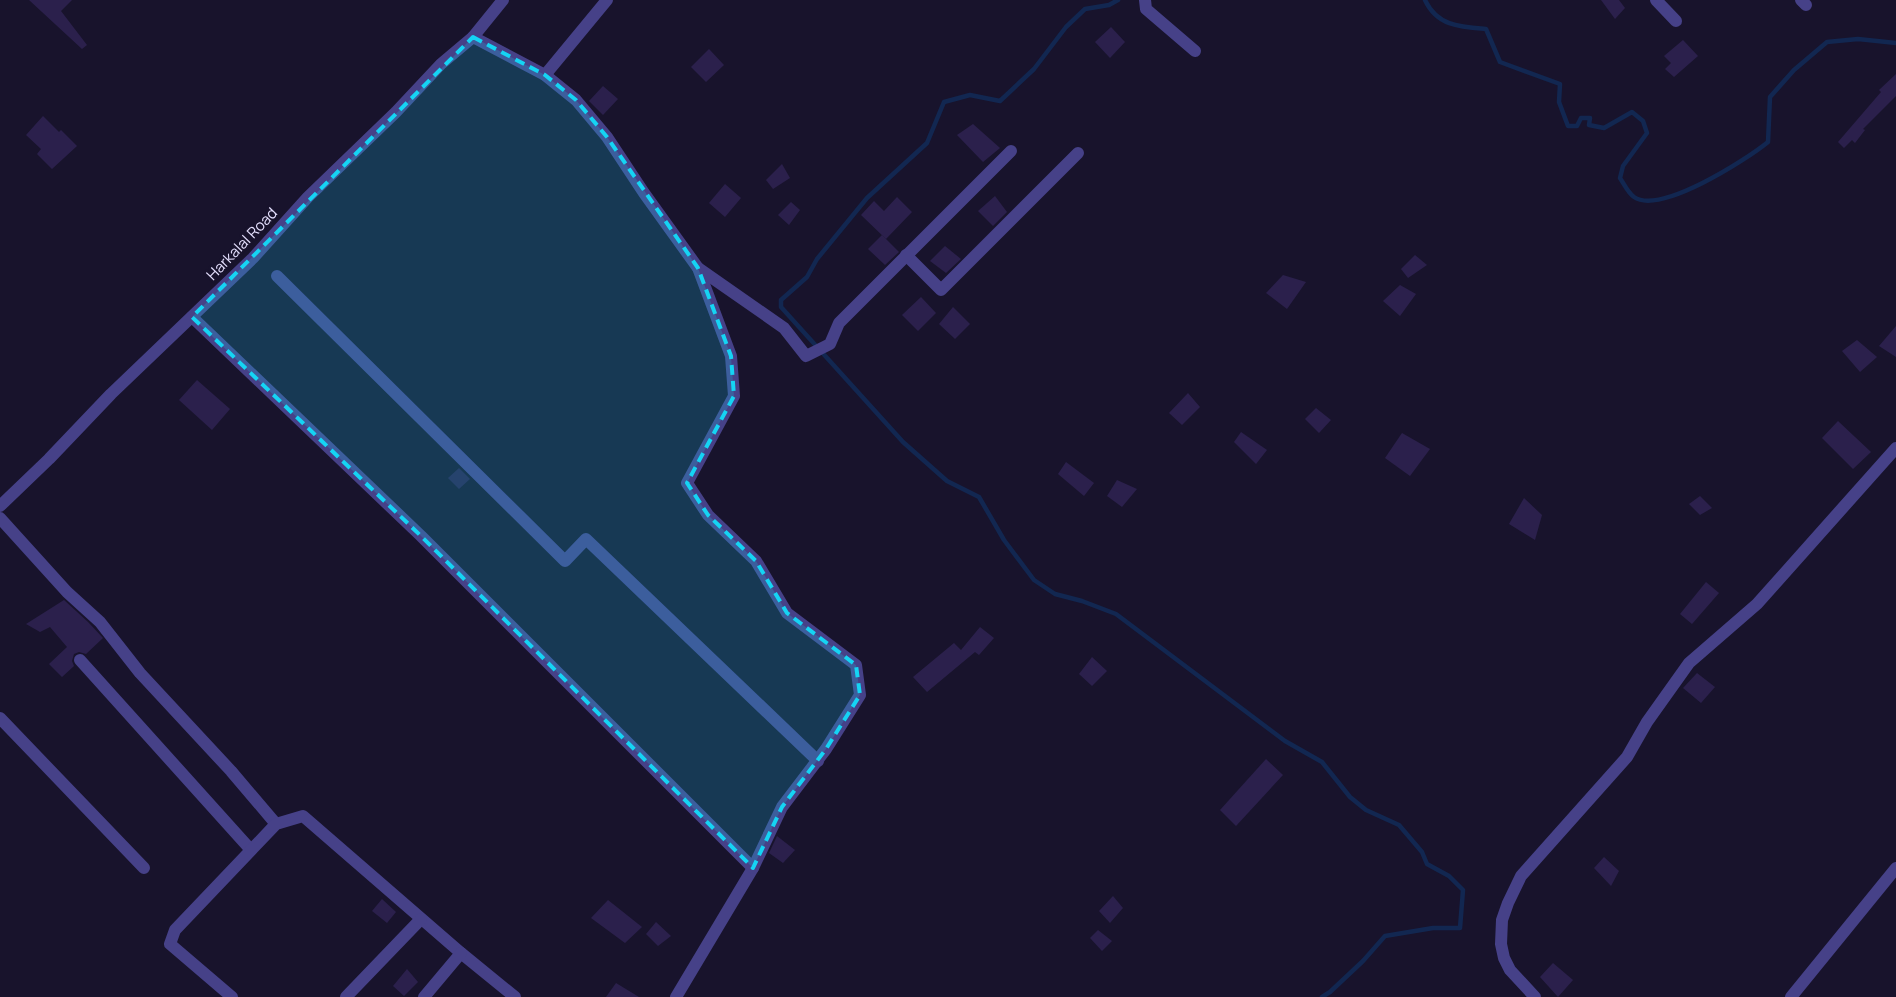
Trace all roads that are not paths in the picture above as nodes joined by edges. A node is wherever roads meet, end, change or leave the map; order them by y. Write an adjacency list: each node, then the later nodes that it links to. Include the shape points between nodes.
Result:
1 (503, 0): 6 (street, Harkalal Road)
2 (607, 0): 8 (street)
3 (1146, 0): 7 (street, via 1146,9)
4 (1656, 0): 5 (street)
5 (1676, 21)
6 (473, 37): 8 (street); 14 (street, Harkalal Road, via 441,64)
7 (1195, 51)
8 (545, 75): 12 (street, via 576,100 607,137)
9 (1011, 151): 11 (street)
10 (1078, 153): 11 (street, via 941,290)
11 (906, 255): 12 (street, via 839,323 830,344 806,356 784,328)
12 (698, 268): 20 (street, via 731,356 734,396 687,483 708,515 756,561 787,613 856,665 860,695)
13 (277, 276): 20 (street, via 565,561 586,539)
14 (192, 317): 16 (street, Harkalal Road); 24 (street, via 422,536)
15 (1896, 448): 33 (street, via 1757,604 1689,663 1647,722 1627,757 1521,876 1502,920 1501,944 1510,970)
16 (0, 506)
17 (0, 518): 21 (street, via 67,592 100,622 140,673)
18 (80, 660): 22 (street)
19 (0, 718): 23 (street)
20 (818, 761): 24 (street, via 782,806)
21 (276, 824): 22 (street); 26 (street, via 303,816)
22 (251, 850): 28 (street, via 175,930 170,944)
23 (144, 868)
24 (753, 868): 32 (street)
25 (1896, 868): 34 (street)
26 (421, 919): 27 (street); 29 (street)
27 (461, 953): 30 (street); 31 (street)
28 (232, 997)
29 (346, 997)
30 (424, 997)
31 (515, 997)
32 (676, 997)
33 (1535, 997)
34 (1791, 997)

